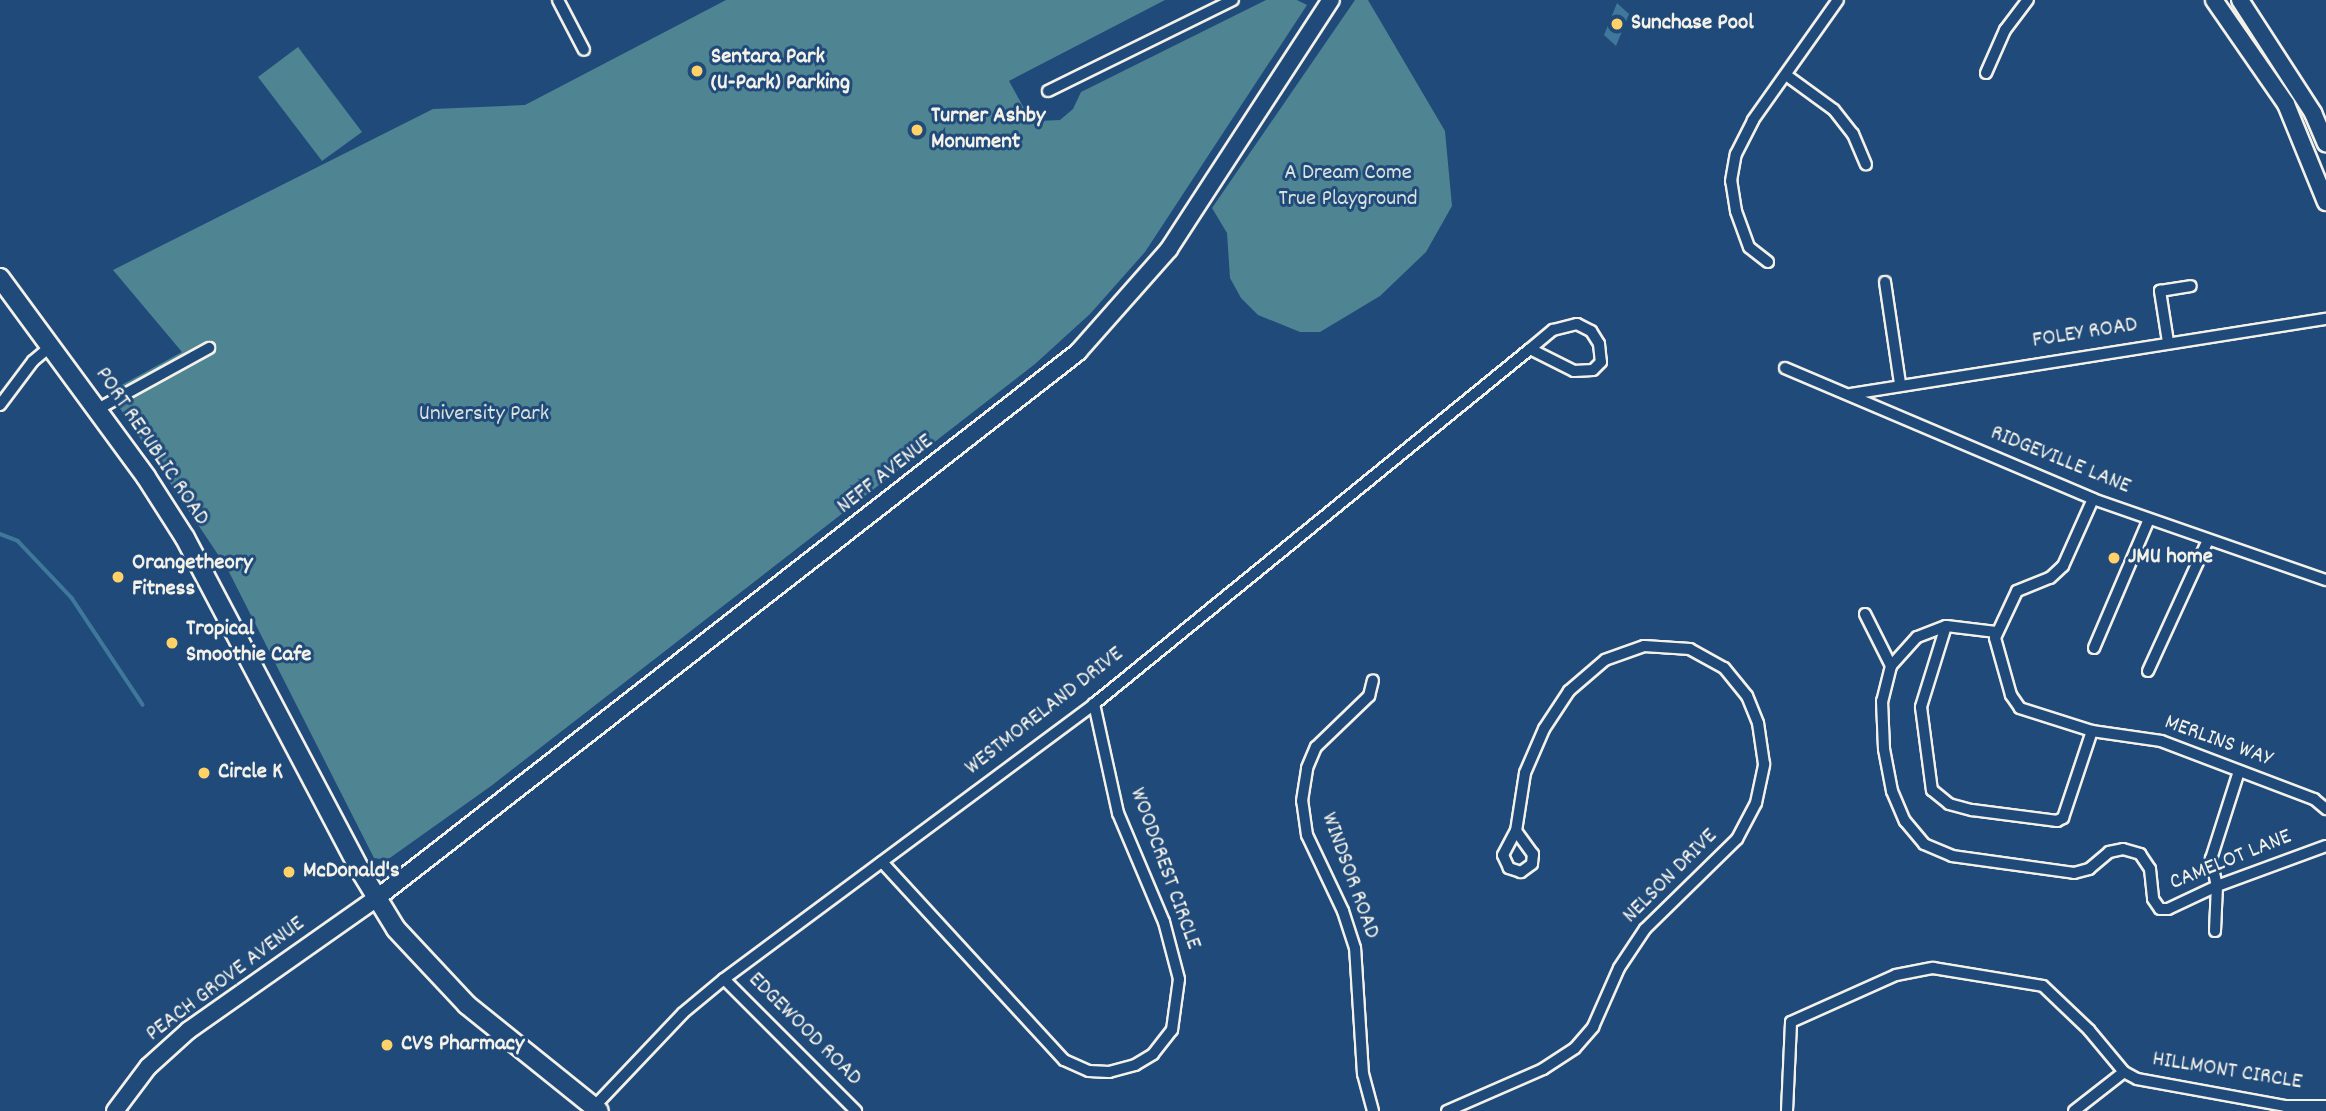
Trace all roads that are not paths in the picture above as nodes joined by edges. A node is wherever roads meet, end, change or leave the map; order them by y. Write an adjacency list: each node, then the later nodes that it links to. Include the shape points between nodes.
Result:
1 (558, 0): 8 (street)
2 (1233, 0): 11 (street)
3 (1331, 0): 48 (main road, NEFF AVENUE, via 1176,240 1133,295 1078,352)
4 (1838, 0): 10 (street)
5 (2028, 0): 9 (street, via 2005,30)
6 (2214, 0): 14 (main road, via 2286,104)
7 (2240, 0): 12 (main road, via 2307,103)
8 (584, 50)
9 (1986, 74)
10 (1786, 75): 13 (street, via 1835,110 1853,134); 15 (street, via 1747,130 1731,181 1749,247)
11 (1048, 91)
12 (2326, 143)
13 (1866, 164)
14 (2326, 202)
15 (1768, 262)
16 (0, 278): 21 (main road, PORT REPUBLIC ROAD)
17 (1885, 282): 25 (street)
18 (2191, 286): 20 (street, via 2160,291)
19 (2326, 319): 20 (street, FOLEY ROAD)
20 (2168, 342): 25 (street, FOLEY ROAD)
21 (51, 346): 27 (street, via 33,361); 28 (main road, PORT REPUBLIC ROAD)
22 (209, 348): 28 (street)
23 (1530, 349): 23 (street, WESTMORELAND DRIVE, via 1553,330 1577,324 1593,334 1601,358 1596,368 1582,373); 40 (street, WESTMORELAND DRIVE)
24 (1785, 368): 26 (street, RIDGEVILLE LANE)
25 (1900, 383): 26 (street, FOLEY ROAD)
26 (1851, 394): 29 (street, RIDGEVILLE LANE)
27 (0, 405)
28 (98, 409): 48 (main road, PORT REPUBLIC ROAD, via 200,564)
29 (2093, 499): 30 (street, RIDGEVILLE LANE); 35 (street, via 2060,571 2020,587)
30 (2149, 519): 31 (street, RIDGEVILLE LANE); 36 (street)
31 (2208, 540): 32 (street, RIDGEVILLE LANE); 38 (street)
32 (2326, 580)
33 (1864, 614): 37 (street)
34 (1946, 626): 35 (street); 37 (street, CAMELOT LANE, via 1917,637); 41 (street, via 1921,707 1932,790 1949,804 2057,821 2063,818)
35 (1996, 632): 41 (street, MERLINS WAY, via 2011,695 2020,709)
36 (2094, 648)
37 (1891, 666): 47 (street, CAMELOT LANE, via 1882,701 1890,781 1905,821 1924,844 1952,856 2074,873 2123,849 2140,854 2150,869 2153,900 2160,909 2180,907)
38 (2148, 671)
39 (1373, 680): 56 (street, WINDSOR ROAD, via 1369,696 1316,747 1302,801 1307,835 1343,911 1354,948 1363,1074)
40 (1094, 704): 46 (street, WESTMORELAND DRIVE); 46 (street, WOODCREST CIRCLE, via 1118,813 1164,922 1178,979 1172,1030 1153,1054 1109,1072 1092,1072 1064,1060)
41 (2092, 731): 42 (street, MERLINS WAY, via 2161,741)
42 (2239, 771): 43 (street, MERLINS WAY, via 2314,799); 47 (street, via 2211,859)
43 (2326, 809)
44 (1516, 831): 57 (street, NELSON DRIVE, via 1525,773 1541,735 1569,691 1602,661 1644,646 1690,649 1724,668 1746,696 1758,723 1764,764 1756,803 1737,839 1645,929 1619,968 1595,1022 1575,1048 1543,1069)
45 (2326, 847): 47 (street, CAMELOT LANE)
46 (882, 862): 50 (street, WESTMORELAND DRIVE)
47 (2217, 886): 49 (street)
48 (376, 898): 53 (main road, PORT REPUBLIC ROAD, via 403,938 448,988); 54 (main road, PEACH GROVE AVENUE, via 189,1030 148,1067)
49 (2215, 930)
50 (723, 979): 53 (street, WESTMORELAND DRIVE, via 683,1013); 55 (street, EDGEWOOD ROAD)
51 (2124, 1072): 52 (street, HILLMONT CIRCLE, via 2180,1090 2286,1106); 58 (street, HILLMONT CIRCLE, via 2043,986 1915,969 1791,1022); 59 (street, HILLMONT CIRCLE)
52 (2326, 1106)
53 (595, 1110)
54 (115, 1111)
55 (856, 1111)
56 (1373, 1111)
57 (1447, 1111)
58 (1787, 1111)
59 (2074, 1111)

